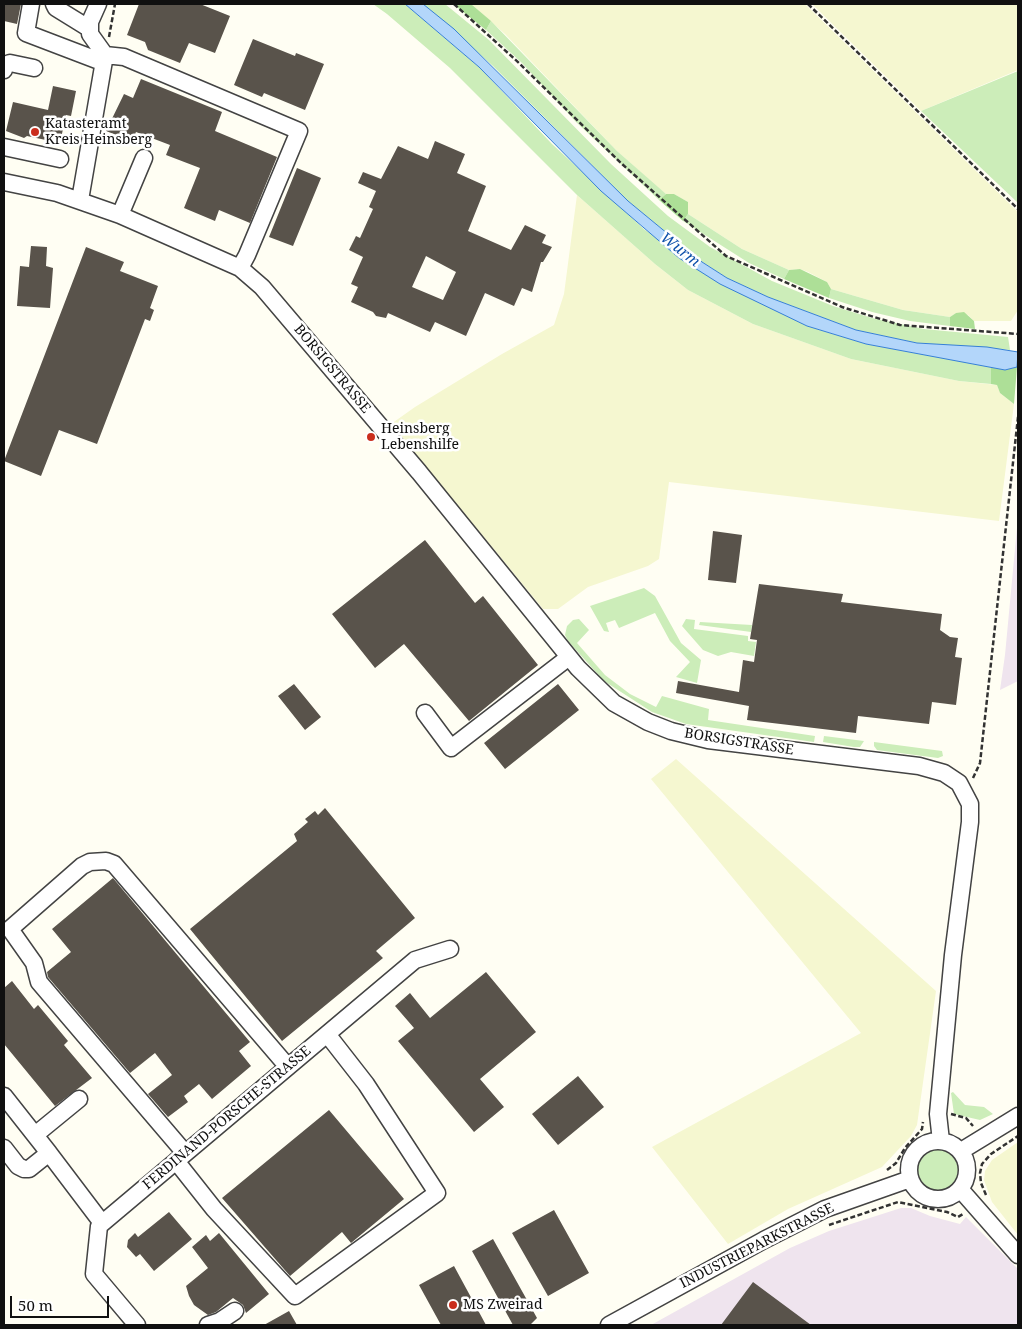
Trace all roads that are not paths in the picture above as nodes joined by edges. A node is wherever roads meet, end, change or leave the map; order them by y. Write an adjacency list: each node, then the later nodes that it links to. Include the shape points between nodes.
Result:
1 (31, 4): 5 (street, via 26,33)
2 (54, 4): 4 (street)
3 (98, 4): 4 (street)
4 (90, 29): 5 (street)
5 (103, 58): 12 (street); 14 (street, via 124,57 299,131)
6 (34, 68): 7 (street, via 10,63)
7 (4, 70)
8 (4, 147): 10 (street)
9 (144, 158): 13 (street)
10 (60, 159)
11 (4, 182): 12 (street, BORSIGSTRASSE)
12 (80, 200): 13 (street, BORSIGSTRASSE)
13 (120, 215): 14 (street, BORSIGSTRASSE)
14 (240, 268): 15 (street, BORSIGSTRASSE, via 282,309)
15 (569, 657): 16 (street, via 451,748); 24 (street, BORSIGSTRASSE, via 614,703 671,731 708,740 919,766 944,773 963,788 970,804 970,822 953,954 938,1114)
16 (425, 713)
17 (450, 949): 18 (street, FERDINAND-PORSCHE-STRASSE, via 415,960)
18 (327, 1034): 19 (street, FERDINAND-PORSCHE-STRASSE); 28 (street, via 366,1084 437,1193 295,1296 214,1209)
19 (288, 1067): 28 (street, FERDINAND-PORSCHE-STRASSE); 28 (street, via 114,864 90,862 82,866 10,929 34,963 39,982)
20 (4, 1096): 23 (street)
21 (79, 1099): 23 (street)
22 (1018, 1116): 26 (street)
23 (35, 1135): 27 (street)
24 (941, 1141): 26 (street); 29 (street, via 922,1145 915,1152)
25 (4, 1148): 27 (street, via 24,1169)
26 (960, 1151): 30 (street, via 965,1158 967,1174)
27 (50, 1153): 31 (street)
28 (180, 1157): 31 (street, FERDINAND-PORSCHE-STRASSE)
29 (910, 1179): 30 (street, via 919,1191 932,1198 942,1199); 36 (street, INDUSTRIEPARKSTRASSE, via 825,1209)
30 (960, 1190): 32 (street)
31 (102, 1223): 34 (street, via 94,1274)
32 (1018, 1255)
33 (235, 1311): 35 (street)
34 (137, 1325)
35 (208, 1325)
36 (609, 1325)

